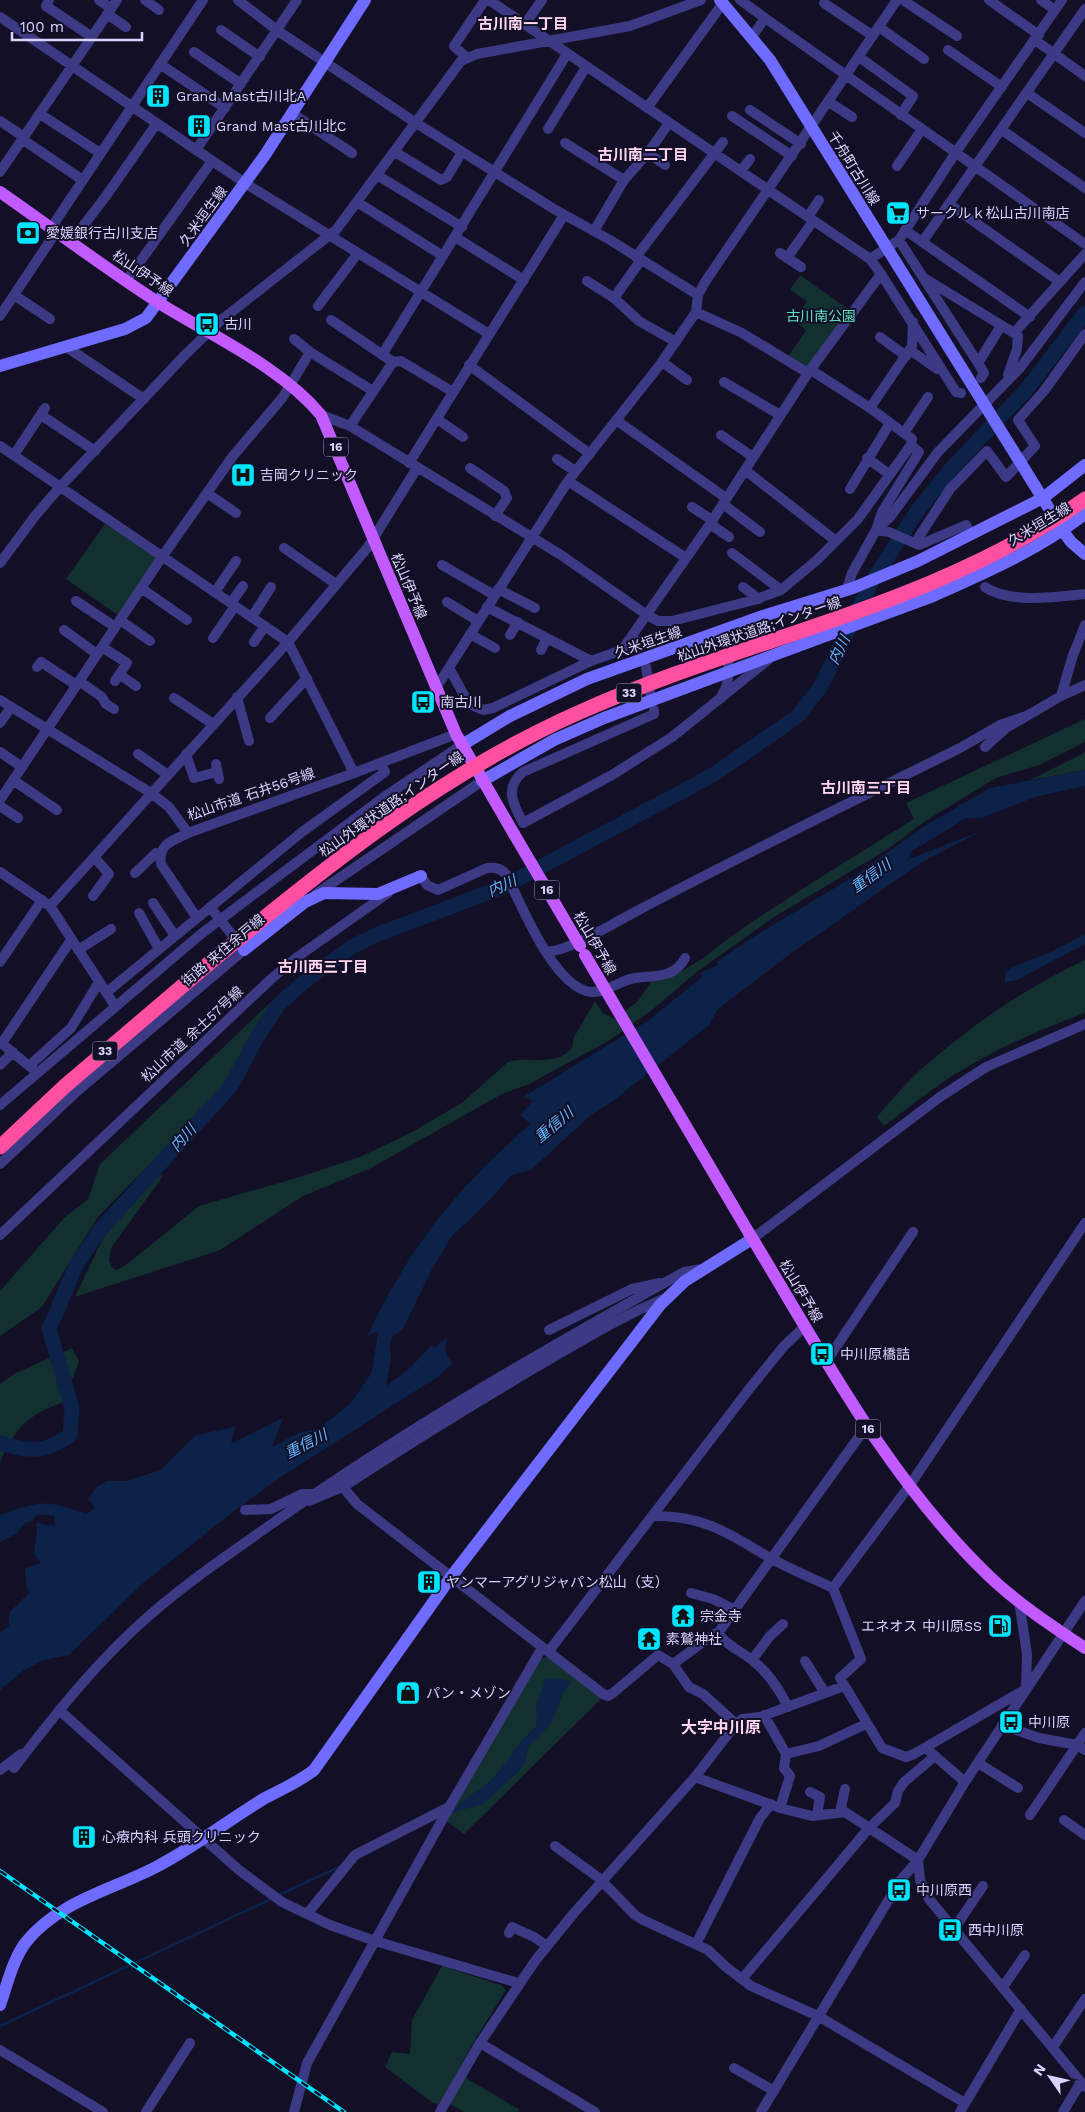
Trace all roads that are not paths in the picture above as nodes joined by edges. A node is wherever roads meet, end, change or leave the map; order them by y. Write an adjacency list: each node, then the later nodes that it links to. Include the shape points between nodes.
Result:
1 (49, 0): 30 (street, via 46,6)
2 (99, 0): 18 (street)
3 (145, 0): 19 (street)
4 (203, 0): 43 (street)
5 (238, 0): 27 (street)
6 (297, 0): 27 (street)
7 (365, 0): 42 (main road, 久米垣生線)
8 (487, 0): 24 (street); 40 (street, via 454,46)
9 (542, 0): 24 (street)
10 (701, 0): 33 (street, via 630,26)
11 (740, 0): 23 (street)
12 (898, 0): 28 (street); 29 (street)
13 (989, 0): 32 (street)
14 (1041, 0): 20 (street)
15 (1062, 0): 20 (street)
16 (722, 2): 31 (main road, 千舟町古川線); 54 (street)
17 (824, 3): 28 (street)
18 (112, 8): 25 (street); 30 (street)
19 (159, 10)
20 (1055, 10): 32 (street)
21 (1083, 15): 36 (street)
22 (0, 17): 44 (street)
23 (765, 18): 31 (street); 46 (street)
24 (525, 24): 33 (street)
25 (126, 27)
26 (221, 30): 38 (street)
27 (278, 31): 38 (street); 42 (street)
28 (876, 32): 39 (street); 41 (street)
29 (957, 36)
30 (92, 37): 44 (street)
31 (751, 38): 65 (main road, 千舟町古川線, via 770,60)
32 (1037, 38): 36 (street); 49 (street)
33 (547, 40): 37 (street); 40 (street)
34 (948, 50): 49 (street)
35 (194, 52): 48 (street)
36 (1054, 53): 47 (street); 50 (street)
37 (568, 54): 45 (street); 89 (street)
38 (260, 57): 48 (street)
39 (859, 57): 46 (street); 58 (street, via 913,96)
40 (466, 58): 63 (street)
41 (924, 59)
42 (325, 61): 57 (main road, 久米垣生線); 63 (street)
43 (160, 64): 52 (street); 53 (street)
44 (72, 66): 52 (street); 56 (street)
45 (586, 67): 54 (street); 66 (street)
46 (846, 76): 51 (street); 58 (street)
47 (1085, 76)
48 (242, 84): 53 (street)
49 (1002, 87): 77 (street)
50 (1028, 93): 68 (street); 69 (street)
51 (829, 102): 60 (street); 65 (street)
52 (133, 106): 62 (street); 78 (street)
53 (225, 108): 74 (street)
54 (647, 108): 64 (street)
55 (750, 110): 73 (street)
56 (40, 114): 70 (street); 78 (street)
57 (293, 114): 80 (street); 94 (main road, 久米垣生線)
58 (901, 115): 67 (street)
59 (732, 116): 82 (street)
60 (852, 117)
61 (0, 121): 70 (street)
62 (157, 123): 74 (street); 111 (street)
63 (416, 123): 75 (street); 76 (street)
64 (669, 123): 79 (street); 81 (street)
65 (811, 128): 73 (street); 113 (main road, 千舟町古川線)
66 (548, 129)
67 (922, 129): 77 (street); 85 (street)
68 (1002, 130): 87 (street); 95 (street)
69 (1085, 133)
70 (23, 138): 88 (street); 92 (street)
71 (723, 142): 81 (street)
72 (565, 143): 93 (street, via 583,149)
73 (801, 144): 82 (street)
74 (196, 150): 84 (street)
75 (395, 152): 76 (street, via 441,180 447,177); 91 (street)
76 (462, 152): 89 (street)
77 (956, 152): 87 (street); 105 (street)
78 (100, 153): 92 (street)
79 (648, 153): 86 (street); 93 (street)
80 (352, 154)
81 (715, 154): 90 (street); 117 (street)
82 (792, 156): 96 (street)
83 (750, 159): 90 (street)
84 (212, 161): 94 (street); 122 (street)
85 (903, 162)
86 (665, 166)
87 (976, 166): 100 (street); 112 (street)
88 (0, 172)
89 (495, 172): 101 (street); 103 (street)
90 (741, 172): 96 (street)
91 (377, 175): 99 (street); 103 (street)
92 (81, 180): 104 (street)
93 (624, 180): 106 (street)
94 (245, 183): 107 (street); 131 (main road, 久米垣生線)
95 (1085, 188)
96 (769, 190): 102 (street); 128 (street)
97 (0, 192): 104 (main road, 松山伊予線 / 16)
98 (819, 200): 102 (street)
99 (357, 202): 107 (street); 116 (street)
100 (949, 204): 110 (street); 125 (street)
101 (564, 215): 106 (street); 123 (street)
102 (810, 219): 118 (street); 119 (street, via 784,255)
103 (462, 226): 108 (street)
104 (54, 230): 111 (main road, 松山伊予線 / 16); 129 (street)
105 (905, 230): 109 (street); 110 (street)
106 (594, 231): 117 (street)
107 (330, 236): 114 (street); 140 (street)
108 (455, 237): 116 (street); 123 (street)
109 (899, 240): 113 (street); 121 (street)
110 (923, 241): 135 (street)
111 (71, 242): 122 (main road, 松山伊予線 / 16)
112 (1085, 244)
113 (886, 248): 118 (street); 168 (main road, 千舟町古川線)
114 (358, 253): 127 (street); 132 (street)
115 (1085, 254): 125 (street)
116 (443, 256): 127 (street)
117 (639, 258): 128 (street); 130 (street)
118 (870, 259): 120 (street)
119 (801, 267)
120 (881, 274): 138 (street); 157 (street)
121 (924, 278): 139 (street); 153 (street)
122 (127, 280): 131 (main road, 松山伊予線 / 16)
123 (524, 280): 142 (street)
124 (587, 280): 130 (street)
125 (1060, 282): 135 (street)
126 (1085, 282): 162 (street)
127 (422, 291): 142 (street); 150 (street)
128 (698, 295): 133 (street)
129 (14, 296): 134 (street); 136 (street)
130 (614, 298): 146 (street, via 639,320)
131 (160, 303): 140 (main road, 松山伊予線 / 16); 147 (main road, 久米垣生線, via 146,318 125,329)
132 (318, 306)
133 (696, 312): 146 (street); 157 (street, via 742,333)
134 (0, 316)
135 (1030, 316): 141 (street)
136 (50, 319)
137 (330, 320): 150 (street)
138 (913, 322): 149 (street, via 912,346); 165 (street, via 956,392)
139 (1002, 326): 141 (street); 153 (street)
140 (209, 332): 161 (main road, 松山伊予線 / 16); 167 (street)
141 (1014, 333): 162 (street, via 1018,336 1018,349)
142 (489, 334): 154 (street)
143 (1085, 334): 186 (street, via 1044,391 1018,420 1035,446)
144 (880, 337): 149 (street)
145 (294, 339): 148 (street)
146 (676, 342): 152 (street)
147 (65, 346): 155 (main road, 久米垣生線); 167 (street)
148 (310, 352): 161 (street); 163 (street)
149 (908, 353): 156 (street); 169 (street)
150 (382, 355): 151 (street)
151 (393, 362): 163 (street); 164 (street, via 401,361)
152 (662, 362): 159 (street); 173 (street)
153 (978, 363): 158 (street, via 984,373)
154 (469, 365): 164 (street); 182 (street)
155 (0, 366)
156 (936, 369)
157 (809, 372): 169 (street); 171 (street)
158 (981, 378)
159 (687, 380)
160 (724, 382): 171 (street)
161 (289, 385): 170 (main road, 松山伊予線 / 16); 197 (street)
162 (1002, 387): 168 (street)
163 (373, 392): 175 (street)
164 (453, 392): 172 (street)
165 (961, 393)
166 (928, 397): 176 (street)
167 (144, 398): 181 (street)
168 (984, 407): 186 (main road, 千舟町古川線); 206 (street, via 938,452 890,517)
169 (870, 408): 174 (street)
170 (322, 415): 175 (street); 212 (main road, 松山伊予線 / 16)
171 (780, 415): 184 (street)
172 (437, 418): 178 (street); 189 (street)
173 (616, 420): 182 (street); 200 (street)
174 (890, 422): 176 (street); 185 (street)
175 (350, 426): 189 (street)
176 (904, 433): 180 (street, via 912,438)
177 (721, 435): 184 (street)
178 (463, 437)
179 (0, 446): 183 (street)
180 (913, 446): 193 (street); 206 (street, via 919,452 882,512)
181 (95, 451): 183 (street, via 43,412); 195 (street)
182 (590, 454): 192 (street)
183 (14, 455): 195 (street)
184 (753, 456): 191 (street)
185 (867, 458): 193 (street); 196 (street, via 867,464)
186 (1018, 458): 198 (main road); 214 (street, via 1006,477 987,450 950,489)
187 (557, 459): 192 (street)
188 (1085, 465): 198 (main road, 久米垣生線)
189 (413, 466): 204 (street); 212 (street)
190 (470, 468): 204 (street, via 504,491 506,498)
191 (745, 470): 200 (street); 213 (street)
192 (576, 471): 194 (street)
193 (890, 474): 213 (street, via 858,520)
194 (568, 481): 210 (street); 219 (street)
195 (60, 487): 218 (street); 221 (street)
196 (850, 489)
197 (207, 493): 202 (street); 218 (street)
198 (1042, 498): 207 (main road); 209 (main road, 久米垣生線)
199 (1085, 499): 338 (highway, 松山外環状道路;インター線 / 33, bridge, via 1034,532 968,568 848,615 602,703 529,736 448,782 332,864 213,960 79,1074)
200 (724, 501): 205 (street); 208 (street)
201 (692, 507): 205 (street)
202 (236, 513)
203 (1085, 514): 207 (main road, 久米垣生線)
204 (494, 516): 210 (street)
205 (711, 522): 211 (street); 219 (street)
206 (876, 530): 214 (street); 229 (street, via 852,573)
207 (1063, 531): 217 (main road); 262 (main road, 久米垣生線, via 971,579 900,610)
208 (760, 532)
209 (971, 535): 214 (street, via 966,525 919,545); 229 (main road, 久米垣生線, via 918,561)
210 (530, 538): 232 (street); 240 (street)
211 (729, 538)
212 (374, 540): 223 (street); 272 (main road, 松山伊予線 / 16)
213 (836, 541): 230 (street)
214 (913, 543)
215 (284, 548): 223 (street)
216 (732, 553): 230 (street)
217 (1085, 554)
218 (162, 557): 228 (street); 231 (street)
219 (686, 558): 240 (street)
220 (236, 561): 231 (street)
221 (0, 564)
222 (442, 564): 232 (street)
223 (336, 584): 257 (street)
224 (243, 586): 237 (street)
225 (271, 587): 241 (street)
226 (743, 587): 234 (street)
227 (985, 587): 233 (street, via 1001,596 1013,597)
228 (141, 588): 242 (street); 246 (street)
229 (850, 588): 245 (main road, 久米垣生線)
230 (781, 590): 234 (street)
231 (215, 592): 237 (street)
232 (496, 592): 238 (street); 239 (street)
233 (1085, 594)
234 (759, 599): 240 (street, via 672,621 658,621)
235 (76, 601): 246 (street)
236 (447, 602): 243 (street)
237 (233, 605): 241 (street); 253 (street)
238 (487, 607): 243 (street); 244 (street)
239 (535, 608)
240 (647, 615): 252 (street)
241 (252, 617): 248 (street)
242 (188, 620)
243 (478, 621): 250 (street)
244 (518, 622): 251 (street); 254 (street)
245 (744, 623): 267 (street, via 733,634 728,646); 287 (main road, 久米垣生線, via 587,679)
246 (117, 624): 255 (street); 260 (street)
247 (1085, 625): 274 (street, via 1072,655)
248 (264, 626): 256 (street); 257 (street)
249 (64, 630): 260 (street)
250 (470, 634): 259 (street); 266 (street)
251 (510, 635)
252 (631, 637): 258 (street); 263 (street, via 622,650)
253 (213, 638)
254 (547, 638): 261 (street); 263 (street)
255 (150, 641)
256 (254, 642)
257 (288, 642): 268 (street); 275 (street)
258 (642, 645)
259 (495, 648)
260 (100, 650): 269 (street); 271 (street, via 127,663 118,678)
261 (541, 650)
262 (779, 652): 267 (main road); 278 (street)
263 (591, 661): 266 (street, via 483,710 469,704)
264 (646, 666): 273 (street)
265 (37, 667): 269 (street, via 41,662)
266 (450, 668): 272 (street)
267 (728, 672): 278 (street, via 726,688); 299 (main road, via 644,702 554,740)
268 (307, 678): 283 (street); 296 (street)
269 (78, 683): 280 (street, via 102,697); 286 (street)
270 (1085, 685): 274 (street)
271 (136, 686)
272 (436, 688): 287 (main road, 松山伊予線 / 16)
273 (650, 693)
274 (1062, 696): 282 (street)
275 (237, 697): 285 (street); 288 (street)
276 (174, 698): 285 (street)
277 (0, 700): 279 (street, 松山市道 石井56号線)
278 (717, 703): 281 (street, via 672,737 612,775 523,823 511,802 516,778 654,714)
279 (11, 707): 284 (street); 286 (street, 松山市道 石井56号線)
280 (114, 709)
281 (654, 710)
282 (1023, 717): 289 (street); 325 (street, via 977,736 960,748 669,893 588,937)
283 (270, 718)
284 (0, 723)
285 (213, 724): 292 (street)
286 (47, 730): 294 (street); 301 (street, 松山市道 石井56号線)
287 (459, 739): 293 (street, 松山市道 石井56号線); 299 (main road, 松山伊予線 / 16); 318 (street, 街路 来住余戸線)
288 (249, 741)
289 (985, 747)
290 (0, 752): 294 (street)
291 (138, 754): 297 (street)
292 (186, 754): 295 (street, via 194,778); 297 (street)
293 (382, 763): 296 (street, 松山市道 石井56号線); 316 (street, via 385,772 302,832)
294 (22, 767): 298 (street)
295 (217, 772)
296 (354, 774): 306 (street, 松山市道 石井56号線)
297 (168, 775): 301 (street)
298 (13, 780): 300 (street); 304 (street)
299 (482, 780): 314 (street, 街路 来住余戸線); 343 (main road, 松山伊予線 / 16, bridge)
300 (3, 788): 302 (street)
301 (151, 793): 306 (street, 松山市道 石井56号線, via 169,807); 308 (street)
302 (0, 800)
303 (0, 806): 305 (street)
304 (57, 810)
305 (18, 818)
306 (188, 833): 307 (street, via 165,844)
307 (160, 854): 309 (street, via 156,853); 317 (street, via 161,864)
308 (94, 857): 313 (street, via 110,874); 315 (street)
309 (135, 873)
310 (1, 874): 315 (street)
311 (421, 876): 312 (main road, 松山市道 余土57号線); 325 (street, via 427,885 438,890 487,868 501,870)
312 (398, 887): 314 (main road, via 378,894 324,893); 342 (street, 松山市道 余土57号線, via 296,958 270,980)
313 (94, 896)
314 (305, 902): 324 (main road, 街路 来住余戸線)
315 (46, 903): 321 (street); 327 (street)
316 (210, 907): 317 (street); 318 (street)
317 (197, 918): 320 (street)
318 (220, 920): 324 (street); 330 (street, 街路 来住余戸線)
319 (111, 929): 323 (street)
320 (174, 936): 322 (street); 322 (street, via 150,905)
321 (71, 940): 323 (street); 332 (street)
322 (159, 949): 329 (street)
323 (78, 950): 328 (street)
324 (244, 950): 339 (street, 街路 来住余戸線, via 74,1094)
325 (546, 951): 326 (street, via 567,980 596,992 635,978 664,975 681,966)
326 (684, 958)
327 (0, 962)
328 (99, 982): 329 (street); 335 (street, via 70,1028)
329 (106, 992): 330 (street)
330 (115, 1006): 336 (street, 街路 来住余戸線)
331 (1085, 1024): 343 (street, via 986,1068 940,1097)
332 (1, 1042): 333 (street)
333 (13, 1052): 334 (street); 335 (street)
334 (0, 1065)
335 (30, 1065): 336 (street)
336 (37, 1073): 337 (street, 街路 来住余戸線)
337 (0, 1104)
338 (0, 1147)
339 (0, 1164)
340 (1085, 1222): 351 (street)
341 (913, 1232): 349 (street)
342 (0, 1235)
343 (750, 1236): 344 (main road); 347 (main road, 松山伊予線 / 16)
344 (703, 1269): 345 (street, via 684,1272); 346 (main road)
345 (663, 1284): 348 (street, via 632,1289); 353 (street, via 447,1408)
346 (667, 1297): 352 (street, via 631,1312 525,1374); 358 (main road)
347 (804, 1327): 349 (main road, 松山伊予線 / 16); 356 (street, via 750,1388)
348 (549, 1330)
349 (826, 1362): 350 (main road, 松山伊予線 / 16)
350 (866, 1427): 351 (main road, 松山伊予線 / 16); 357 (street)
351 (910, 1485): 359 (street); 361 (main road, 松山伊予線 / 16, via 970,1558)
352 (343, 1487): 354 (street); 358 (street, via 357,1504)
353 (314, 1494): 354 (street); 355 (street, via 302,1494 271,1509)
354 (302, 1502): 376 (street, via 151,1614)
355 (245, 1510)
356 (653, 1516): 357 (street, via 712,1525); 368 (street)
357 (771, 1558): 359 (street); 363 (street)
358 (451, 1577): 368 (street); 403 (main road, via 314,1770 265,1798)
359 (832, 1588): 372 (street, via 861,1659 840,1678)
360 (691, 1593): 363 (street, via 713,1599)
361 (1019, 1601): 366 (main road, 松山伊予線 / 16); 373 (street, via 1028,1654)
362 (1085, 1601): 366 (street)
363 (734, 1610): 365 (street)
364 (783, 1624): 369 (street)
365 (718, 1634): 369 (street, via 723,1641); 371 (street)
366 (1063, 1634): 367 (main road, 松山伊予線 / 16); 373 (street)
367 (1085, 1648)
368 (546, 1650): 371 (street, via 608,1696 654,1657 662,1656); 396 (street)
369 (752, 1660): 375 (street, via 776,1685)
370 (805, 1661): 374 (street)
371 (673, 1664): 378 (street, via 689,1687 703,1694)
372 (844, 1686): 374 (street); 379 (street)
373 (1026, 1689): 380 (street); 382 (street)
374 (825, 1693): 375 (street)
375 (788, 1707): 377 (street)
376 (59, 1710): 384 (street); 403 (street)
377 (764, 1715): 378 (street, via 742,1719); 385 (street)
378 (736, 1724): 390 (street)
379 (866, 1724): 382 (street, via 882,1748 906,1756); 385 (street, via 819,1746)
380 (1002, 1725): 383 (street); 387 (street)
381 (1085, 1734): 383 (street)
382 (926, 1748): 386 (street)
383 (1081, 1748): 399 (street)
384 (25, 1754): 388 (street); 389 (street, via 18,1755)
385 (786, 1754): 395 (street, via 784,1768 790,1776)
386 (935, 1756): 391 (street); 401 (street, via 904,1782 895,1804)
387 (978, 1763): 391 (street); 392 (street)
388 (14, 1768)
389 (0, 1770)
390 (695, 1778): 395 (street); 406 (street)
391 (965, 1782): 405 (street)
392 (1018, 1788)
393 (845, 1789): 397 (street)
394 (810, 1792): 398 (street, via 820,1797)
395 (775, 1806): 398 (street); 412 (street, via 760,1818)
396 (449, 1808): 408 (street, via 350,1861); 411 (street)
397 (840, 1812): 398 (street); 401 (street, via 852,1815)
398 (817, 1815)
399 (1030, 1815)
400 (1064, 1820): 402 (street)
401 (869, 1828): 405 (street); 415 (street)
402 (1085, 1835)
403 (204, 1840): 408 (street, via 267,1893); 419 (main road, via 156,1868 83,1899 40,1928 20,1952)
404 (555, 1846): 406 (street)
405 (918, 1860): 409 (street, via 923,1890); 421 (street, via 900,1881)
406 (603, 1882): 412 (street, via 635,1915); 413 (street)
407 (983, 1886): 409 (street)
408 (308, 1914): 411 (street)
409 (954, 1929): 417 (street)
410 (509, 1933): 413 (street, via 512,1927)
411 (375, 1941): 416 (street); 432 (street, via 307,2063)
412 (696, 1944): 415 (street)
413 (547, 1946): 416 (street)
414 (1025, 1955): 417 (street)
415 (742, 1979): 421 (street)
416 (518, 1983): 423 (street)
417 (1003, 1987): 420 (street)
418 (1085, 1999): 424 (street)
419 (0, 2005)
420 (1021, 2009): 424 (street); 429 (street)
421 (818, 2016): 428 (street); 429 (street)
422 (190, 2042): 431 (street)
423 (480, 2043): 433 (street); 434 (street)
424 (1053, 2047): 427 (street)
425 (0, 2050): 430 (street)
426 (734, 2068): 428 (street)
427 (1083, 2084): 436 (street)
428 (774, 2091): 435 (street)
429 (962, 2108)
430 (103, 2112)
431 (146, 2112)
432 (294, 2112)
433 (440, 2112)
434 (595, 2112)
435 (762, 2112)
436 (1063, 2112)

